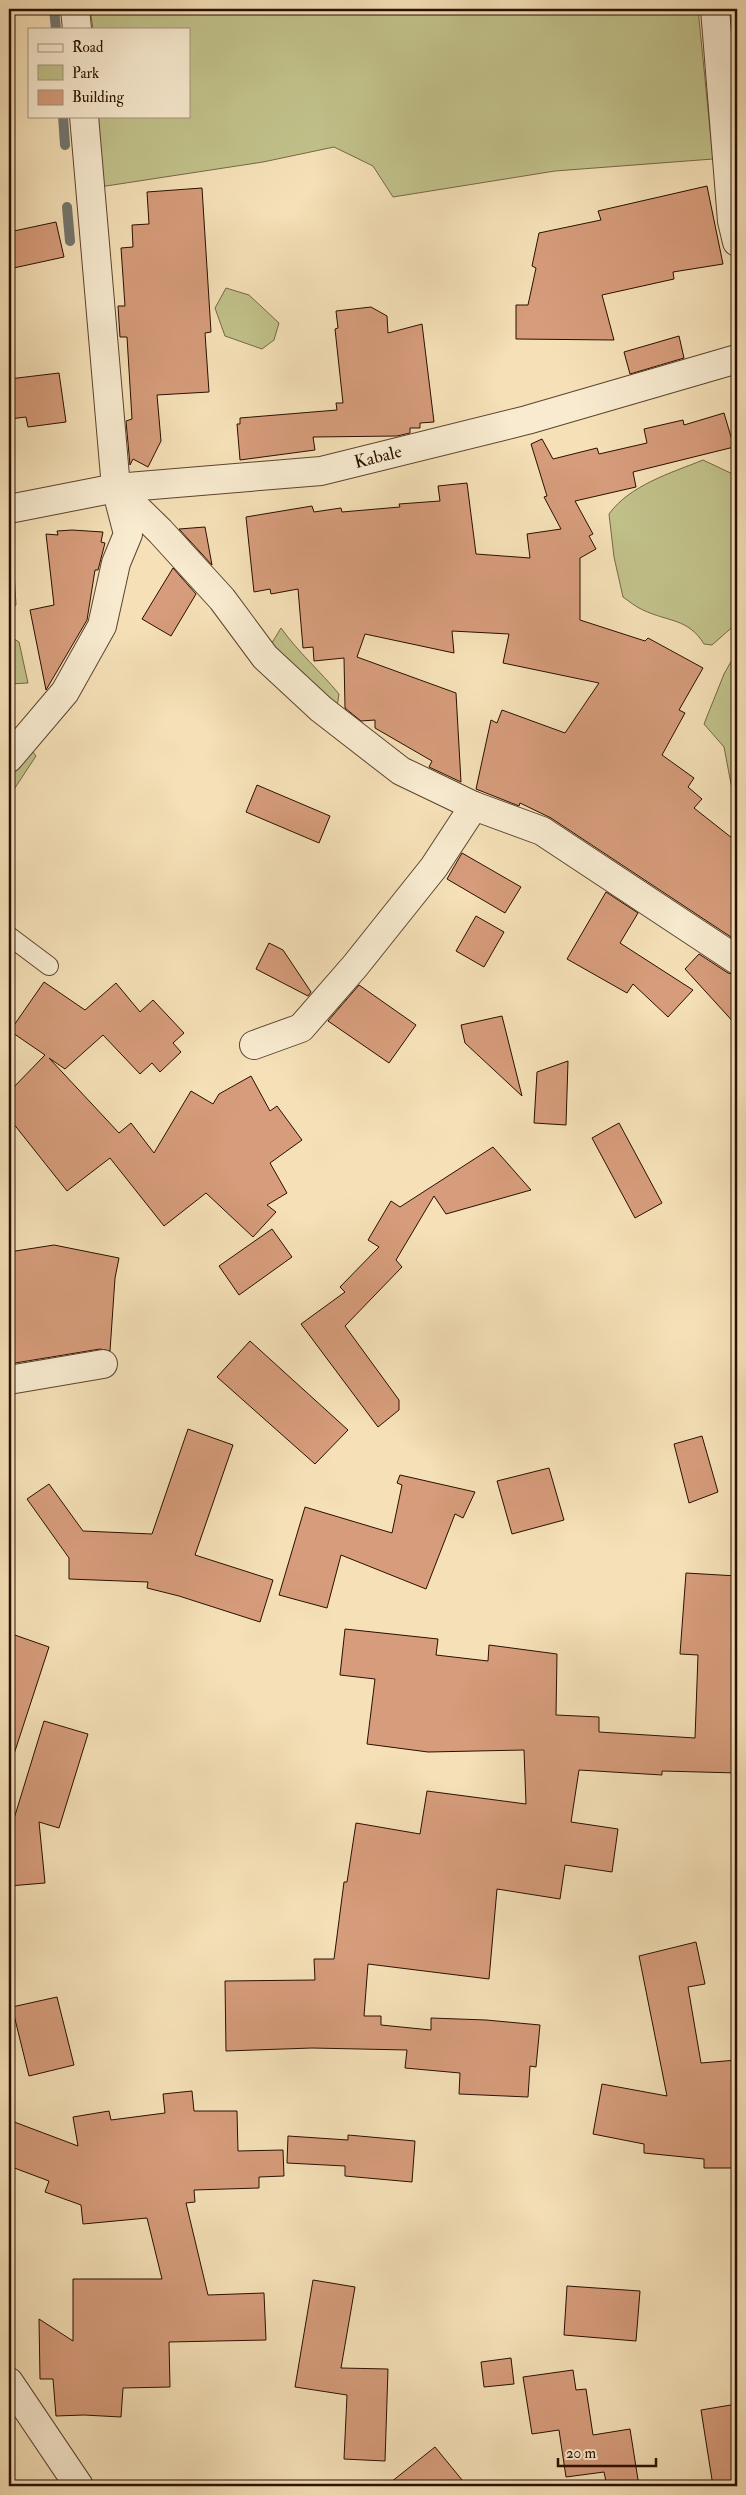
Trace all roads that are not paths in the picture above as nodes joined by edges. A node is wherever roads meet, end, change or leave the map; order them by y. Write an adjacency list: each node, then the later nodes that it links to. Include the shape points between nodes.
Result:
1 (75, 9): 3 (street)
2 (715, 9): 5 (street, via 732,221)
3 (77, 28)
4 (84, 118): 7 (street)
5 (737, 242)
6 (737, 359): 7 (street, Kabale, via 527,420 321,471)
7 (116, 488): 8 (street, Kabale); 9 (street, via 128,534 116,563 102,626 65,692); 10 (street, via 160,530 222,599 265,657 321,709 401,770)
8 (9, 509)
9 (9, 758)
10 (474, 806): 12 (street, via 542,831); 14 (street, via 434,867 301,1028)
11 (9, 936): 13 (lane)
12 (737, 960)
13 (49, 966)
14 (254, 1045)
15 (102, 1364): 16 (street)
16 (9, 1380)
17 (9, 2382): 18 (street)
18 (79, 2486)

